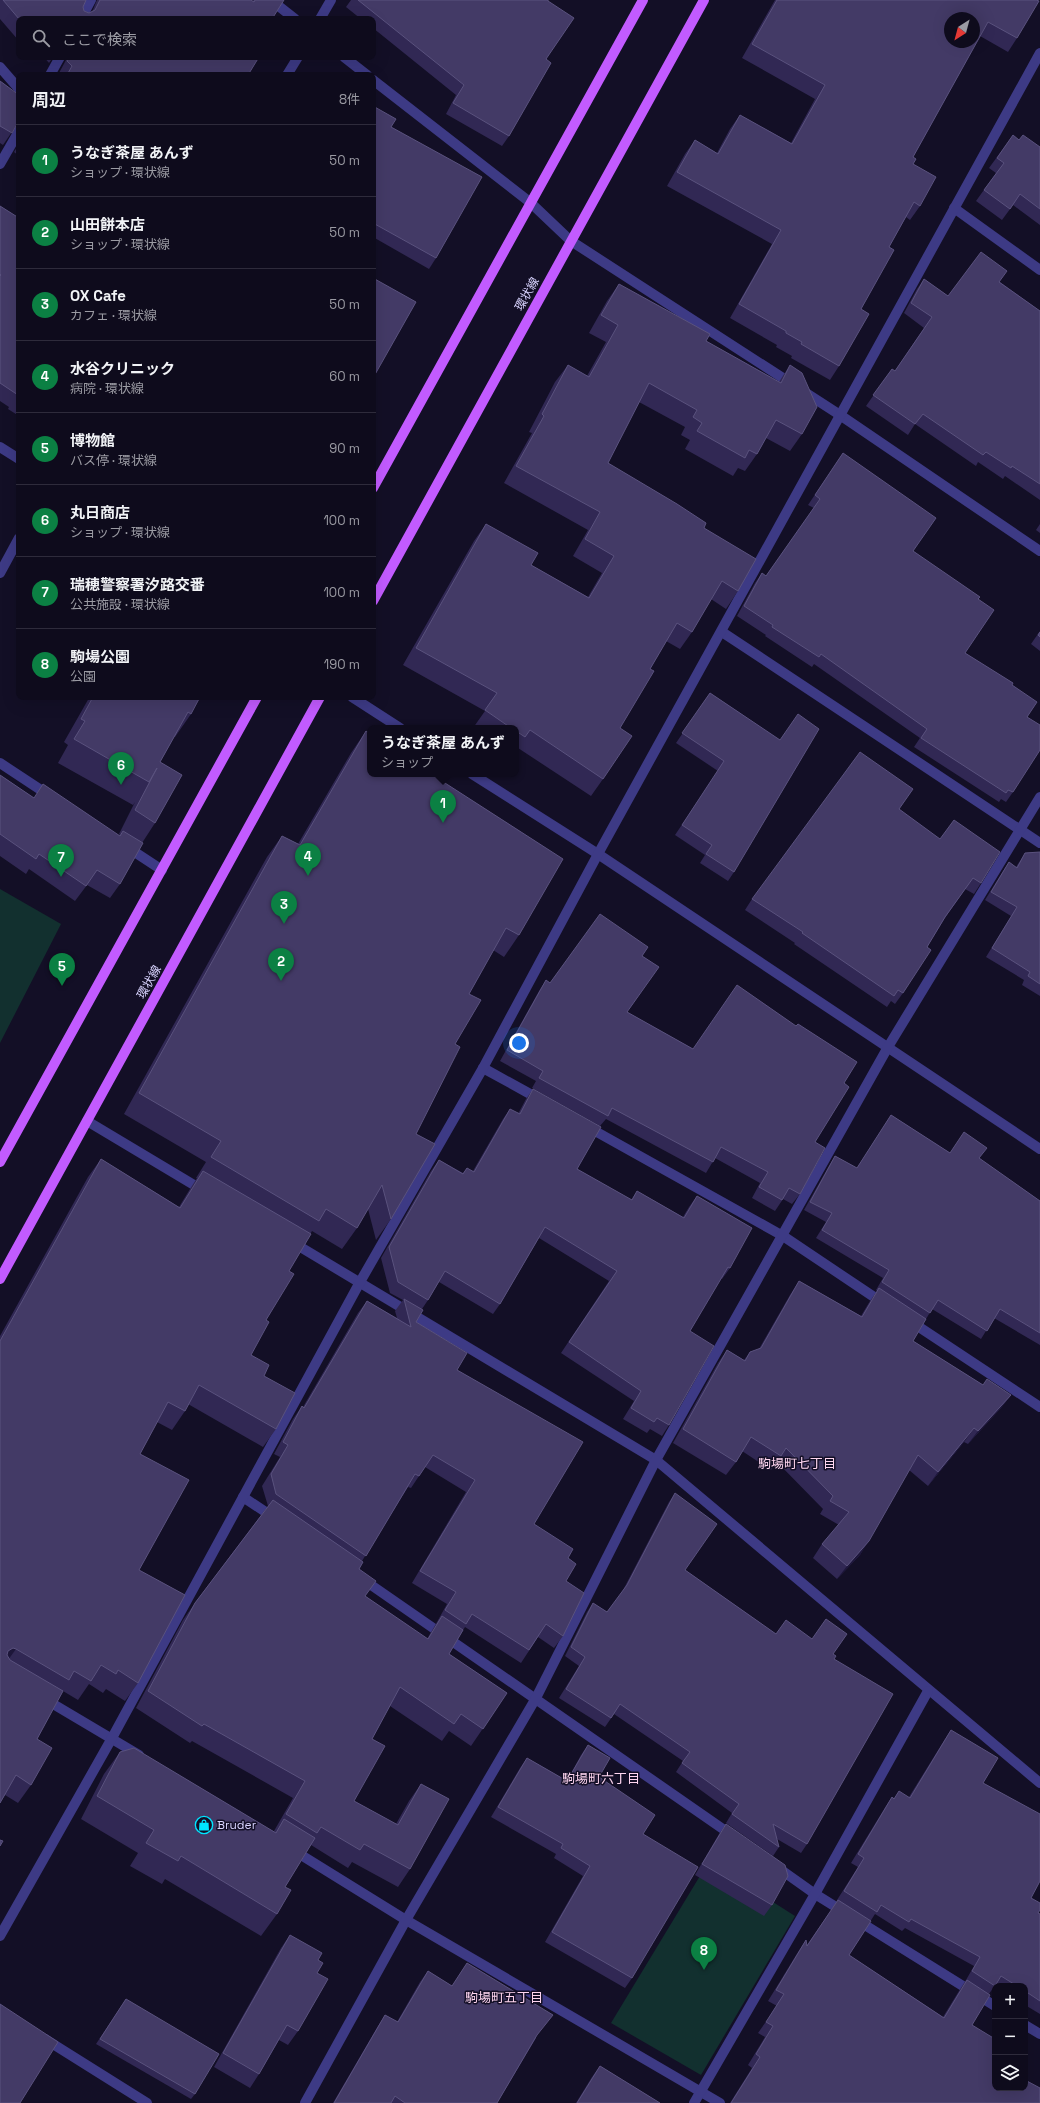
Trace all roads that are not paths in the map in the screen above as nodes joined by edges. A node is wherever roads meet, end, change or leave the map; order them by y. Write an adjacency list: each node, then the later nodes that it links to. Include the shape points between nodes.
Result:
1 (91, 0): 6 (street)
2 (270, 0): 7 (street)
3 (331, 0): 8 (street)
4 (644, 0): 21 (main road)
5 (704, 0): 23 (main road, 環状線)
6 (83, 16)
7 (291, 16)
8 (322, 16)
9 (1040, 53): 22 (street)
10 (58, 60): 14 (street)
11 (296, 60): 15 (street)
12 (348, 60): 16 (street)
13 (0, 67): 18 (street)
14 (52, 72)
15 (289, 72)
16 (363, 72)
17 (376, 82): 21 (street)
18 (16, 86)
19 (16, 136): 20 (street)
20 (0, 164)
21 (531, 203): 23 (street); 28 (main road)
22 (954, 208): 24 (street); 25 (street)
23 (571, 241): 25 (street); 32 (main road, 環状線)
24 (1040, 270)
25 (840, 415): 30 (street); 33 (street)
26 (0, 447): 27 (street)
27 (16, 457)
28 (376, 483)
29 (16, 544): 31 (street)
30 (1040, 551)
31 (0, 573)
32 (376, 596)
33 (722, 632): 42 (street); 45 (street)
34 (255, 700): 46 (main road)
35 (318, 700): 51 (main road, 環状線)
36 (357, 700): 37 (street)
37 (395, 725)
38 (0, 763): 41 (street)
39 (477, 777): 45 (street)
40 (1040, 797): 42 (street)
41 (59, 802)
42 (1021, 830): 44 (street); 47 (street)
43 (118, 841): 46 (street)
44 (1040, 843)
45 (598, 854): 47 (street); 48 (street)
46 (162, 870): 53 (main road)
47 (888, 1047): 52 (street); 55 (street)
48 (483, 1068): 49 (street); 58 (street)
49 (553, 1107)
50 (574, 1119): 55 (street)
51 (87, 1121): 54 (street); 57 (main road, 環状線)
52 (1040, 1149)
53 (0, 1162)
54 (216, 1198)
55 (782, 1236): 59 (street); 60 (street)
56 (285, 1238): 58 (street)
57 (0, 1279)
58 (360, 1282): 60 (street); 61 (street)
59 (1040, 1407)
60 (656, 1460): 64 (street); 66 (street)
61 (243, 1497): 62 (street); 67 (street)
62 (282, 1524)
63 (354, 1573): 66 (street)
64 (928, 1691): 69 (street); 73 (street)
65 (33, 1692): 67 (street)
66 (536, 1698): 70 (street); 74 (street)
67 (112, 1738): 68 (street); 75 (street)
68 (145, 1759)
69 (1040, 1783)
70 (744, 1844)
71 (286, 1846): 74 (street)
72 (770, 1862): 73 (street)
73 (816, 1894): 76 (street); 80 (street)
74 (406, 1920): 80 (street); 82 (street)
75 (0, 1936)
76 (992, 2004)
77 (1028, 2027): 79 (street)
78 (33, 2032): 81 (street)
79 (1040, 2034)
80 (701, 2091): 83 (street); 84 (street)
81 (147, 2103)
82 (305, 2103)
83 (694, 2103)
84 (720, 2103)

